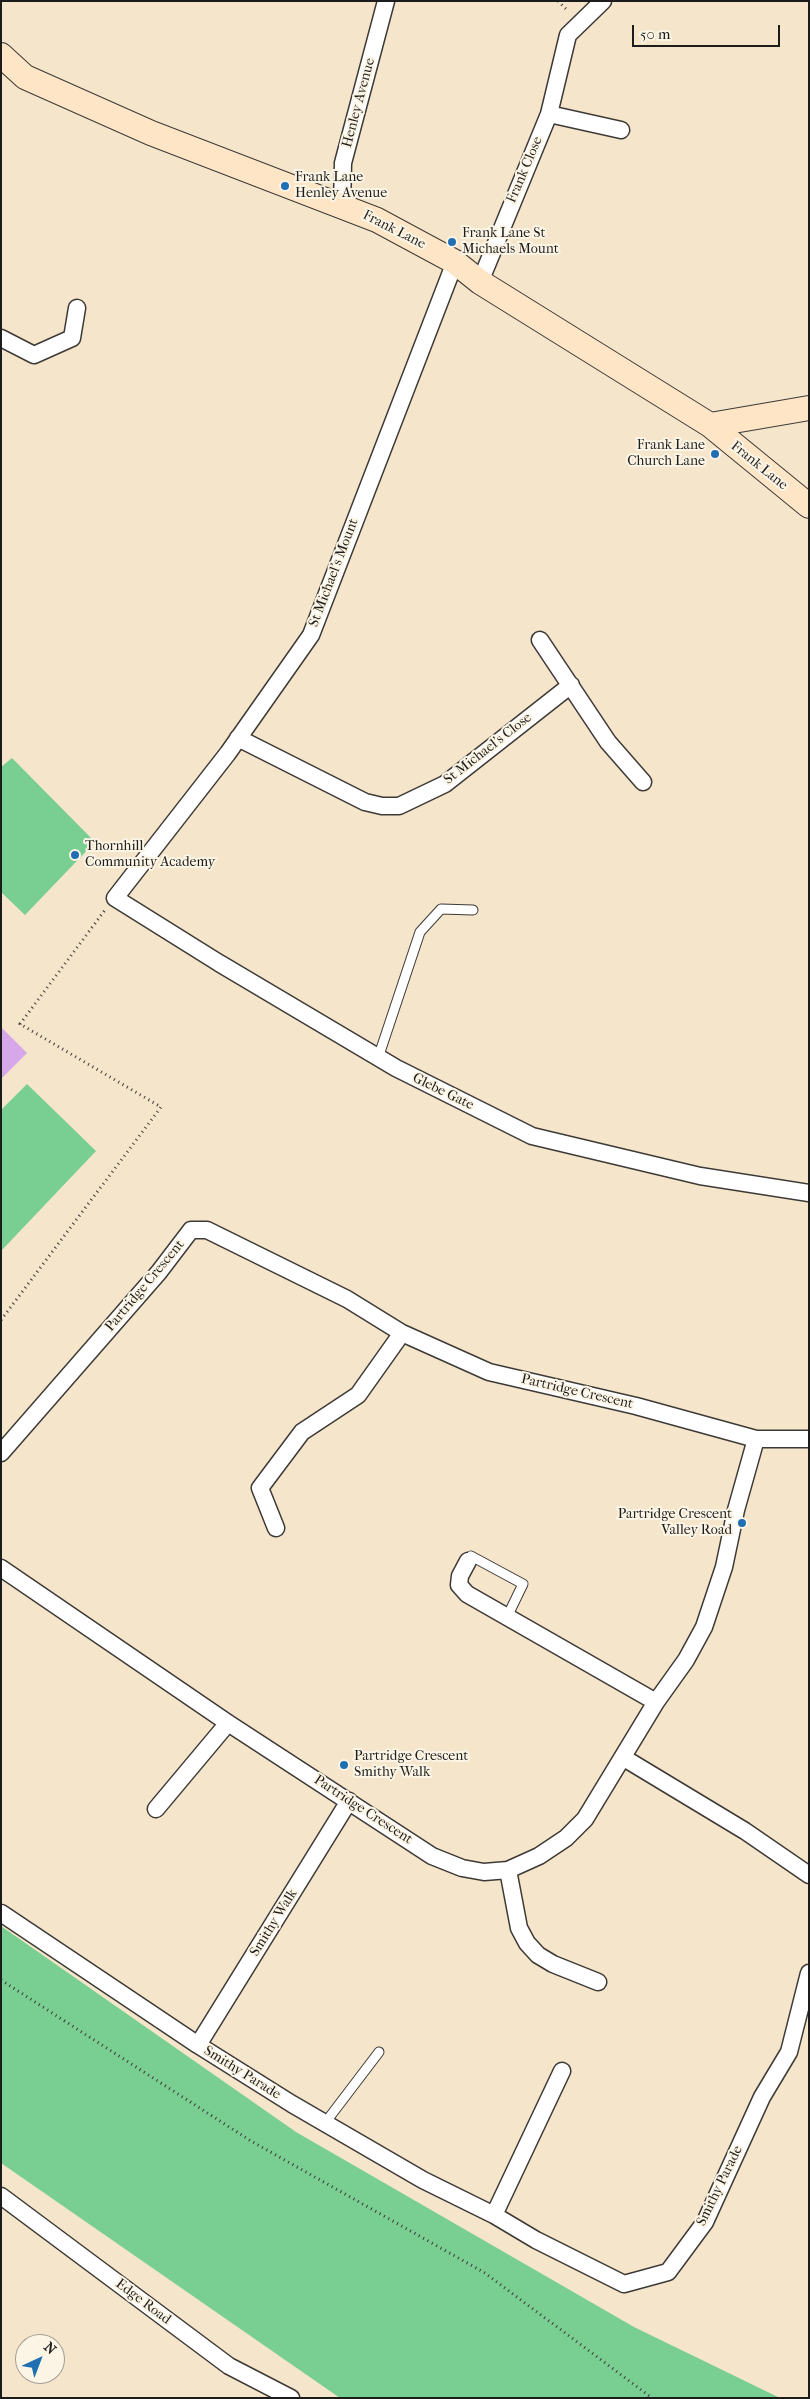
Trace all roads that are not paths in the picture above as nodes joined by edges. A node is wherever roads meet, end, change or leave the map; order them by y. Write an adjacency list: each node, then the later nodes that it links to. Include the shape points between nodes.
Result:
1 (386, 1): 6 (street, Henley Avenue, via 343,163)
2 (604, 1): 4 (street, Frank Close, via 568,35)
3 (1, 55): 6 (street, Frank Lane, via 25,77 151,133)
4 (549, 114): 5 (street); 8 (street, Frank Close)
5 (621, 130)
6 (342, 206): 7 (street, Frank Lane, via 378,220)
7 (454, 262): 8 (street, Frank Lane); 16 (street, St Michael's Mount, via 311,635)
8 (480, 282): 12 (street, Frank Lane)
9 (77, 308): 10 (street, via 72,338 34,355)
10 (1, 338)
11 (809, 408): 12 (street, Frank Lane)
12 (710, 425): 13 (street, Frank Lane)
13 (809, 506)
14 (540, 640): 15 (street)
15 (571, 685): 16 (street, St Michael's Close, via 445,784 399,806 365,802); 17 (street, via 608,742)
16 (238, 738): 18 (street, St Michael's Mount)
17 (643, 782)
18 (115, 898): 20 (street, Glebe Gate)
19 (473, 910): 20 (lane, via 441,909 420,932)
20 (378, 1058): 21 (street, Glebe Gate, via 532,1136 700,1176)
21 (809, 1193)
22 (402, 1333): 23 (street, Partridge Crescent, via 490,1372 636,1406); 25 (street, Partridge Crescent, via 347,1299 207,1230 191,1230); 26 (street, via 358,1395 302,1432 260,1488)
23 (756, 1439): 24 (street, Partridge Crescent); 30 (street, Partridge Crescent, via 724,1568 704,1627 686,1660)
24 (809, 1439)
25 (1, 1453)
26 (276, 1528)
27 (468, 1561): 29 (street, via 459,1585 475,1600); 29 (lane, via 471,1556 523,1584)
28 (1, 1568): 31 (street, Partridge Crescent)
29 (507, 1617): 30 (street)
30 (656, 1702): 32 (street, Partridge Crescent)
31 (228, 1723): 33 (street, Partridge Crescent); 34 (street)
32 (624, 1758): 35 (street, Partridge Crescent, via 585,1819 566,1838 539,1856); 36 (street, via 745,1831)
33 (349, 1801): 35 (street, Partridge Crescent, via 440,1859 470,1870); 40 (street, Smithy Walk)
34 (156, 1809)
35 (508, 1870): 39 (street, via 519,1928 527,1942 538,1955 553,1964)
36 (809, 1875)
37 (1, 1913): 40 (street, Smithy Parade)
38 (809, 1973): 45 (street, Smithy Parade, via 789,2052 762,2097 705,2222 668,2272 624,2284)
39 (598, 1982)
40 (198, 2045): 43 (street, Smithy Parade)
41 (379, 2052): 43 (lane)
42 (562, 2071): 45 (street)
43 (325, 2123): 45 (street, Smithy Parade, via 423,2180)
44 (1, 2196): 46 (street, Edge Road, via 229,2366)
45 (494, 2215)
46 (291, 2398)

